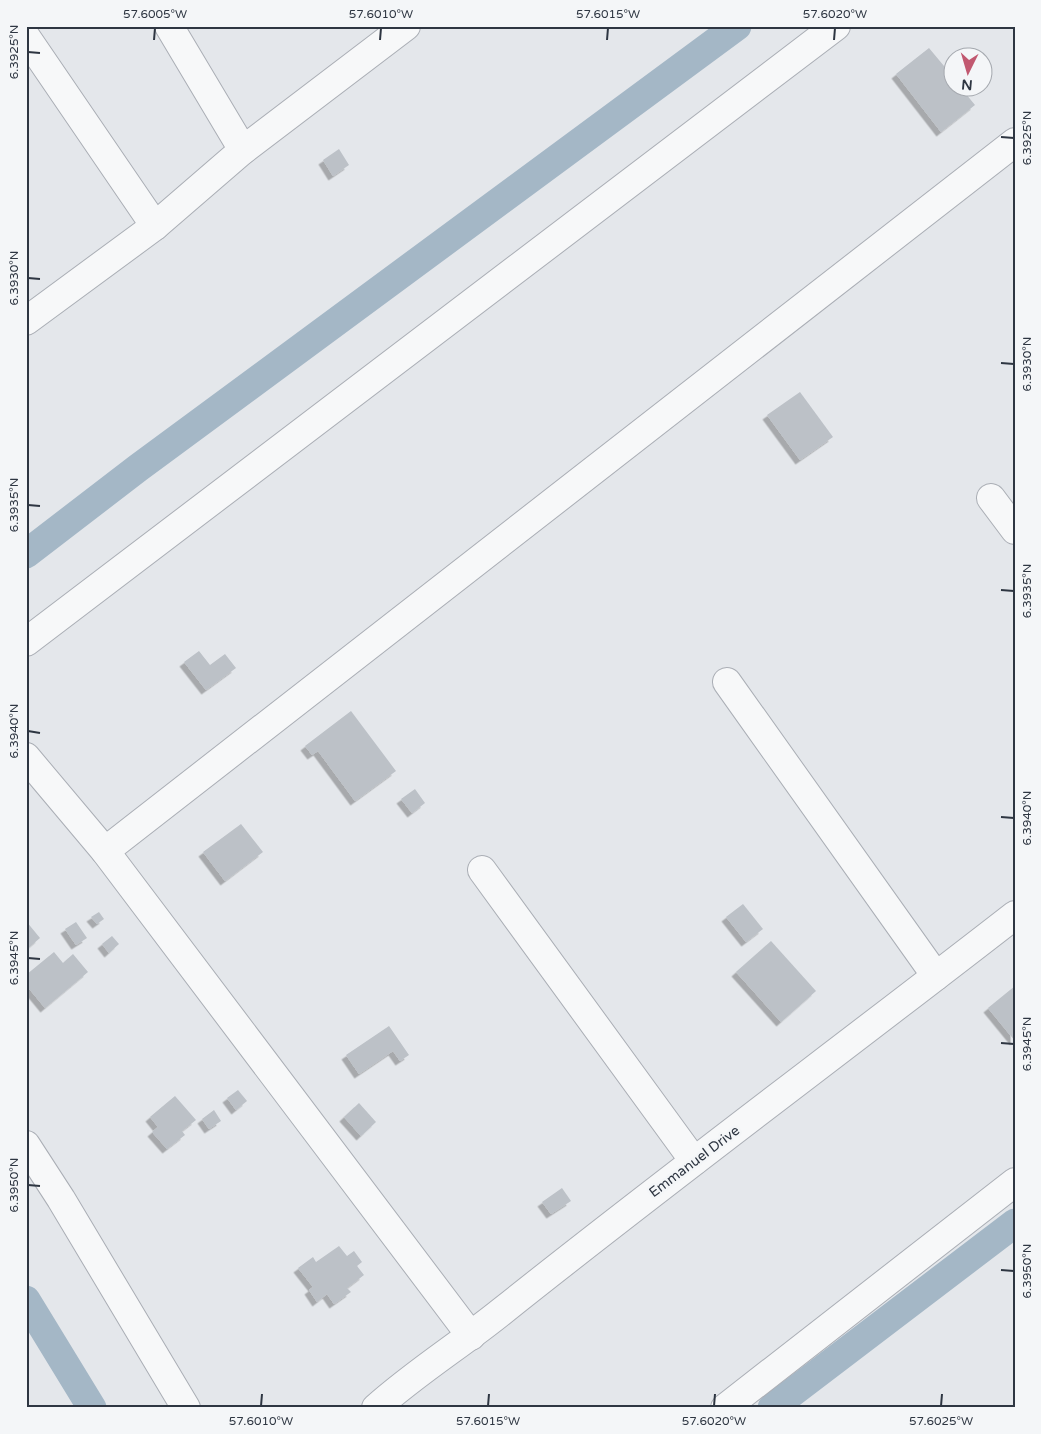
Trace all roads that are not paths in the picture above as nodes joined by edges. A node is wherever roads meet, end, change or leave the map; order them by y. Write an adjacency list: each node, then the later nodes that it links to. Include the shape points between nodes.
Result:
1 (169, 26): 6 (street)
2 (406, 26): 6 (street)
3 (836, 26): 11 (street)
4 (26, 37): 7 (street)
5 (1015, 142): 14 (street)
6 (243, 150): 7 (street)
7 (155, 226): 8 (street)
8 (26, 321)
9 (992, 498): 10 (street)
10 (1015, 530)
11 (26, 642)
12 (727, 682): 17 (street)
13 (26, 757): 14 (street)
14 (105, 851): 21 (street)
15 (482, 870): 19 (street)
16 (1015, 915): 17 (street, Emmanuel Drive)
17 (936, 976): 19 (street, Emmanuel Drive)
18 (26, 1145): 22 (street)
19 (694, 1161): 21 (street, Emmanuel Drive)
20 (1015, 1182): 24 (street)
21 (471, 1336): 23 (street, Emmanuel Drive)
22 (186, 1408)
23 (376, 1408)
24 (725, 1408)

